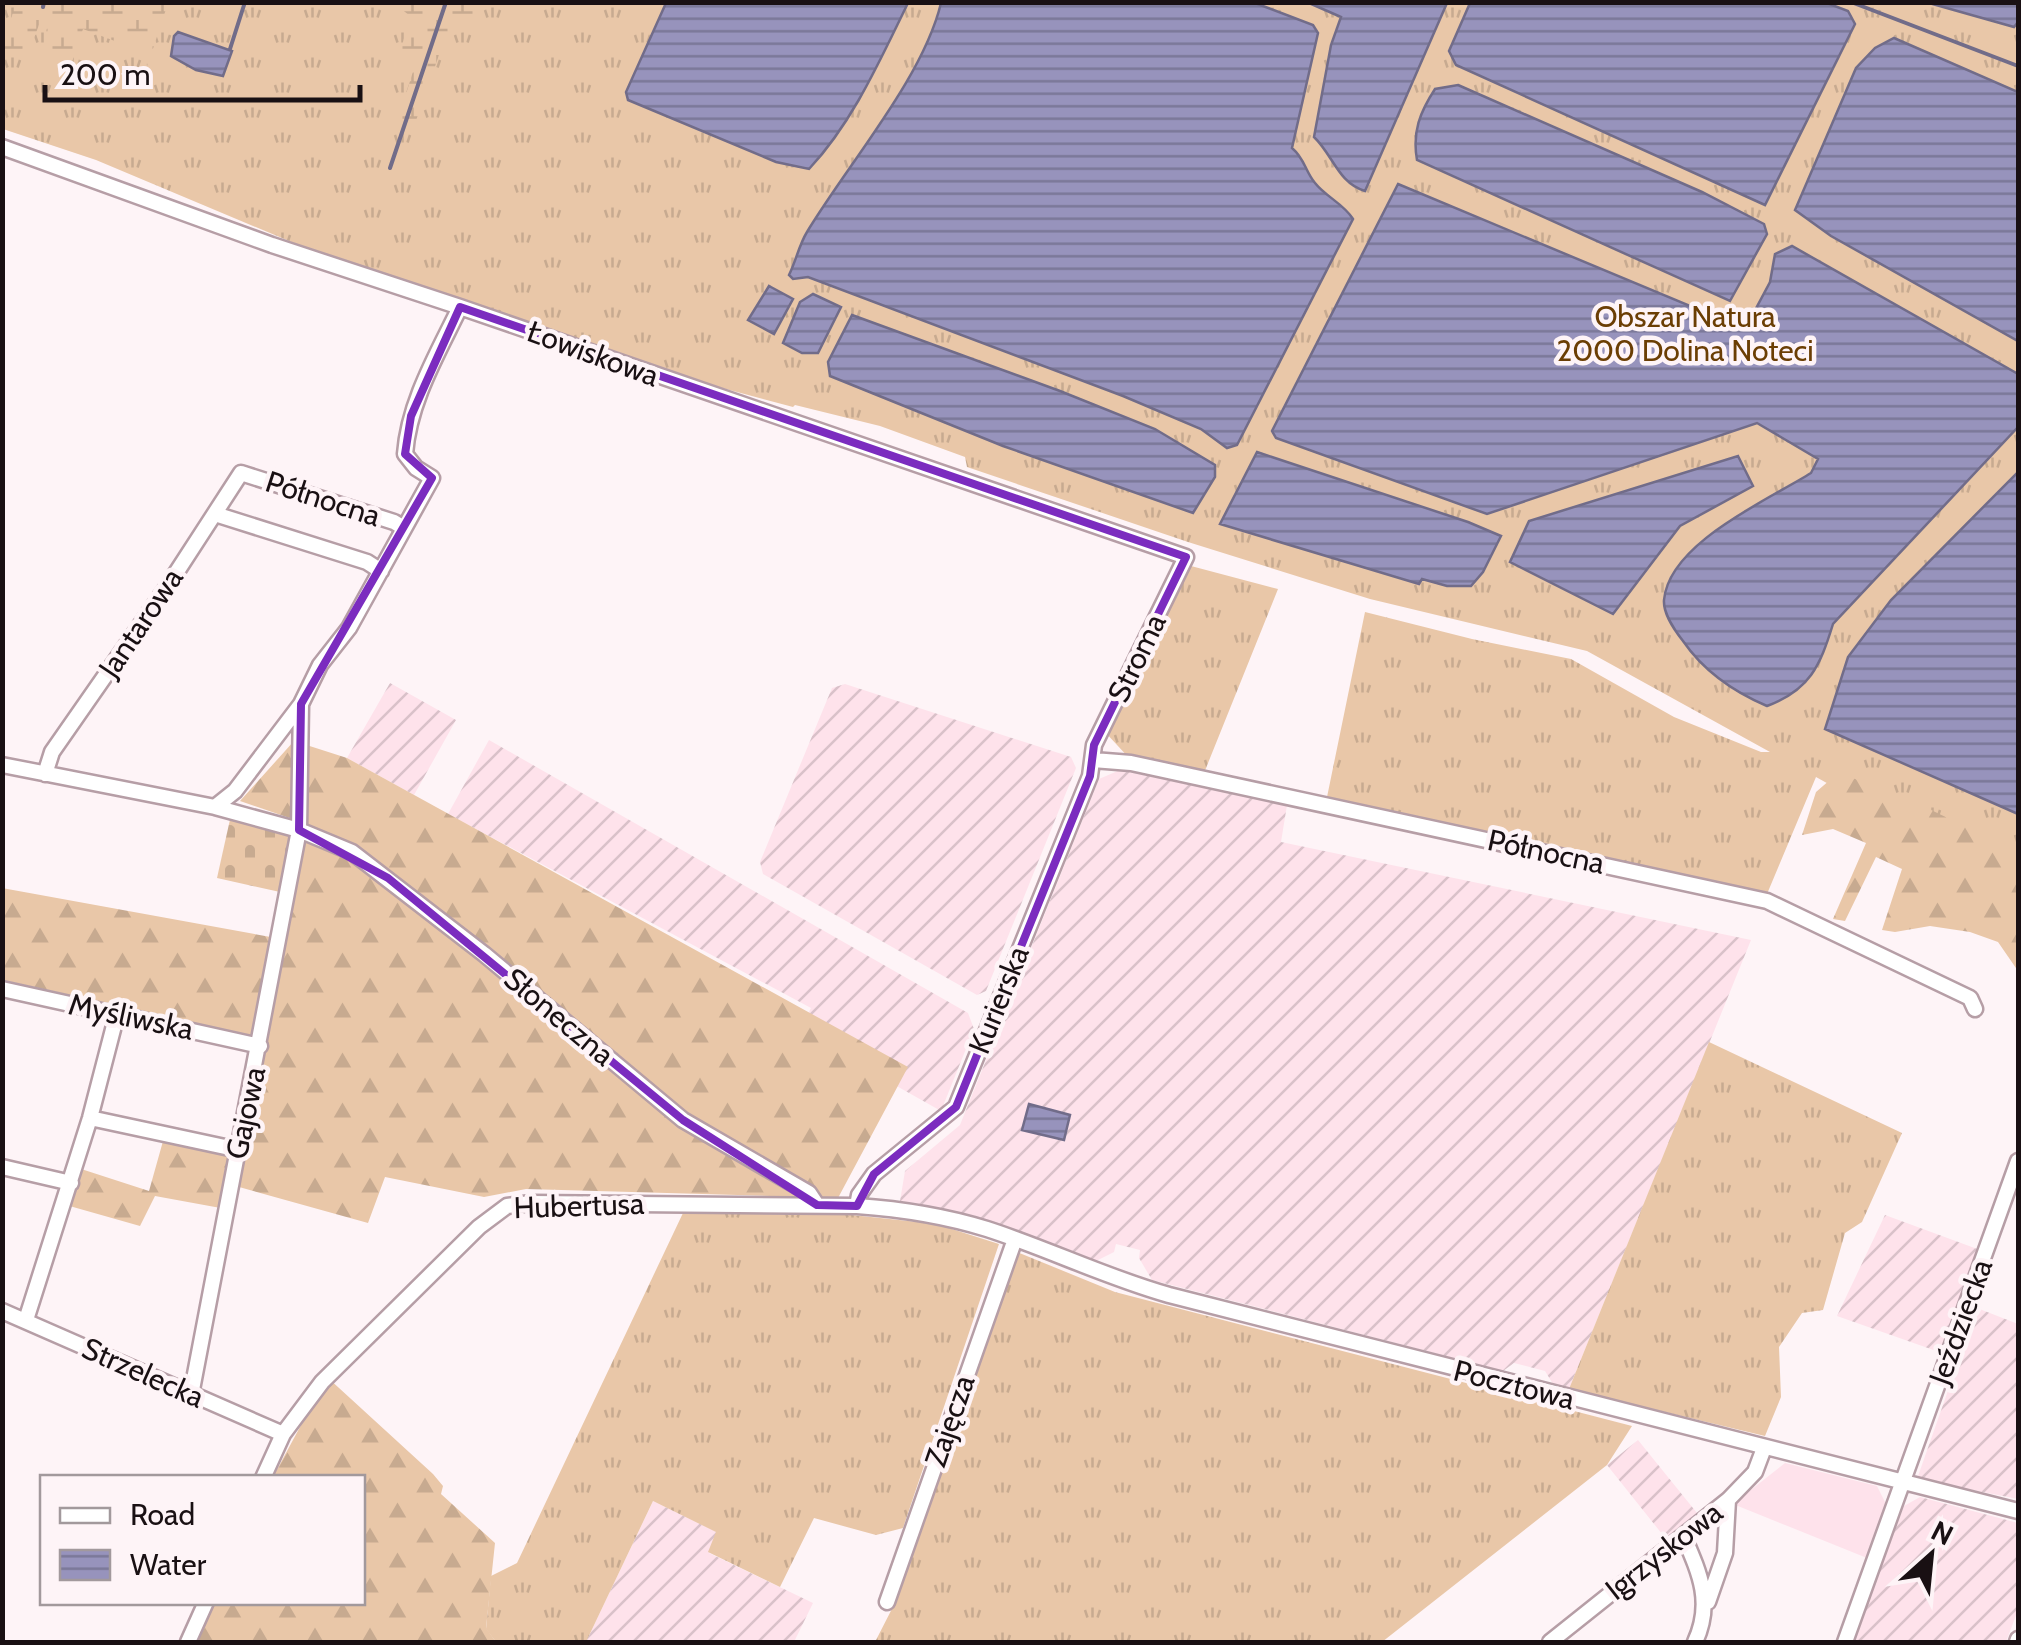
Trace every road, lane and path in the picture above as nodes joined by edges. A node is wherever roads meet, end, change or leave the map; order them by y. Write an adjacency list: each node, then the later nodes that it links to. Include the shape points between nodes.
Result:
1 (2, 147): 2 (street, Łowiskowa)
2 (460, 306): 5 (street, via 406,436 405,454 432,478); 6 (street, Łowiskowa)
3 (241, 472): 4 (street, Jantarowa); 5 (street, Północna)
4 (214, 514): 7 (street); 11 (street, Jantarowa, via 52,752)
5 (404, 528): 7 (street)
6 (1186, 557): 9 (street, Stroma, via 1094,745)
7 (381, 571): 8 (street)
8 (301, 704): 12 (street, via 235,791); 13 (street)
9 (1093, 760): 15 (street, Północna, via 1767,900 1970,998); 24 (street, Kurierska, via 956,1107 874,1174)
10 (2, 765): 11 (street, Słoneczna)
11 (45, 774): 12 (street, Słoneczna)
12 (215, 807): 13 (street, Słoneczna)
13 (299, 830): 17 (street, Gajowa); 23 (street, Słoneczna, via 352,852 683,1120 809,1193)
14 (2, 989): 16 (street, Myśliwska)
15 (1975, 1009)
16 (117, 1014): 17 (street, Myśliwska); 18 (street)
17 (260, 1046): 19 (street, Gajowa)
18 (90, 1118): 19 (street); 22 (street)
19 (238, 1150): 28 (street, Gajowa)
20 (2018, 1161): 32 (street, Jeździecka)
21 (2, 1168): 22 (street)
22 (70, 1183): 27 (street)
23 (818, 1205): 24 (street, Hubertusa); 29 (street, Hubertusa, via 506,1206 322,1382)
24 (857, 1206): 25 (street, Hubertusa)
25 (1015, 1239): 30 (street, Pocztowa, via 1169,1295); 36 (street, Zajęcza)
26 (2, 1311): 27 (street, Strzelecka)
27 (26, 1320): 28 (street, Strzelecka)
28 (191, 1395): 29 (street, Strzelecka)
29 (283, 1434): 31 (street, Hubertusa)
30 (1764, 1448): 32 (street, Pocztowa); 33 (street, Igrzyskowa, via 1755,1472)
31 (264, 1475)
32 (1904, 1482): 34 (street, Pocztowa); 42 (street, Jeździecka)
33 (1728, 1500): 35 (street, Igrzyskowa); 38 (street, via 1725,1553)
34 (2018, 1511)
35 (1684, 1536): 38 (street, via 1701,1572); 40 (street, Igrzyskowa)
36 (887, 1602)
37 (205, 1605): 39 (street)
38 (1706, 1608): 41 (street)
39 (188, 1642)
40 (1550, 1642)
41 (1695, 1642)
42 (1845, 1642)

